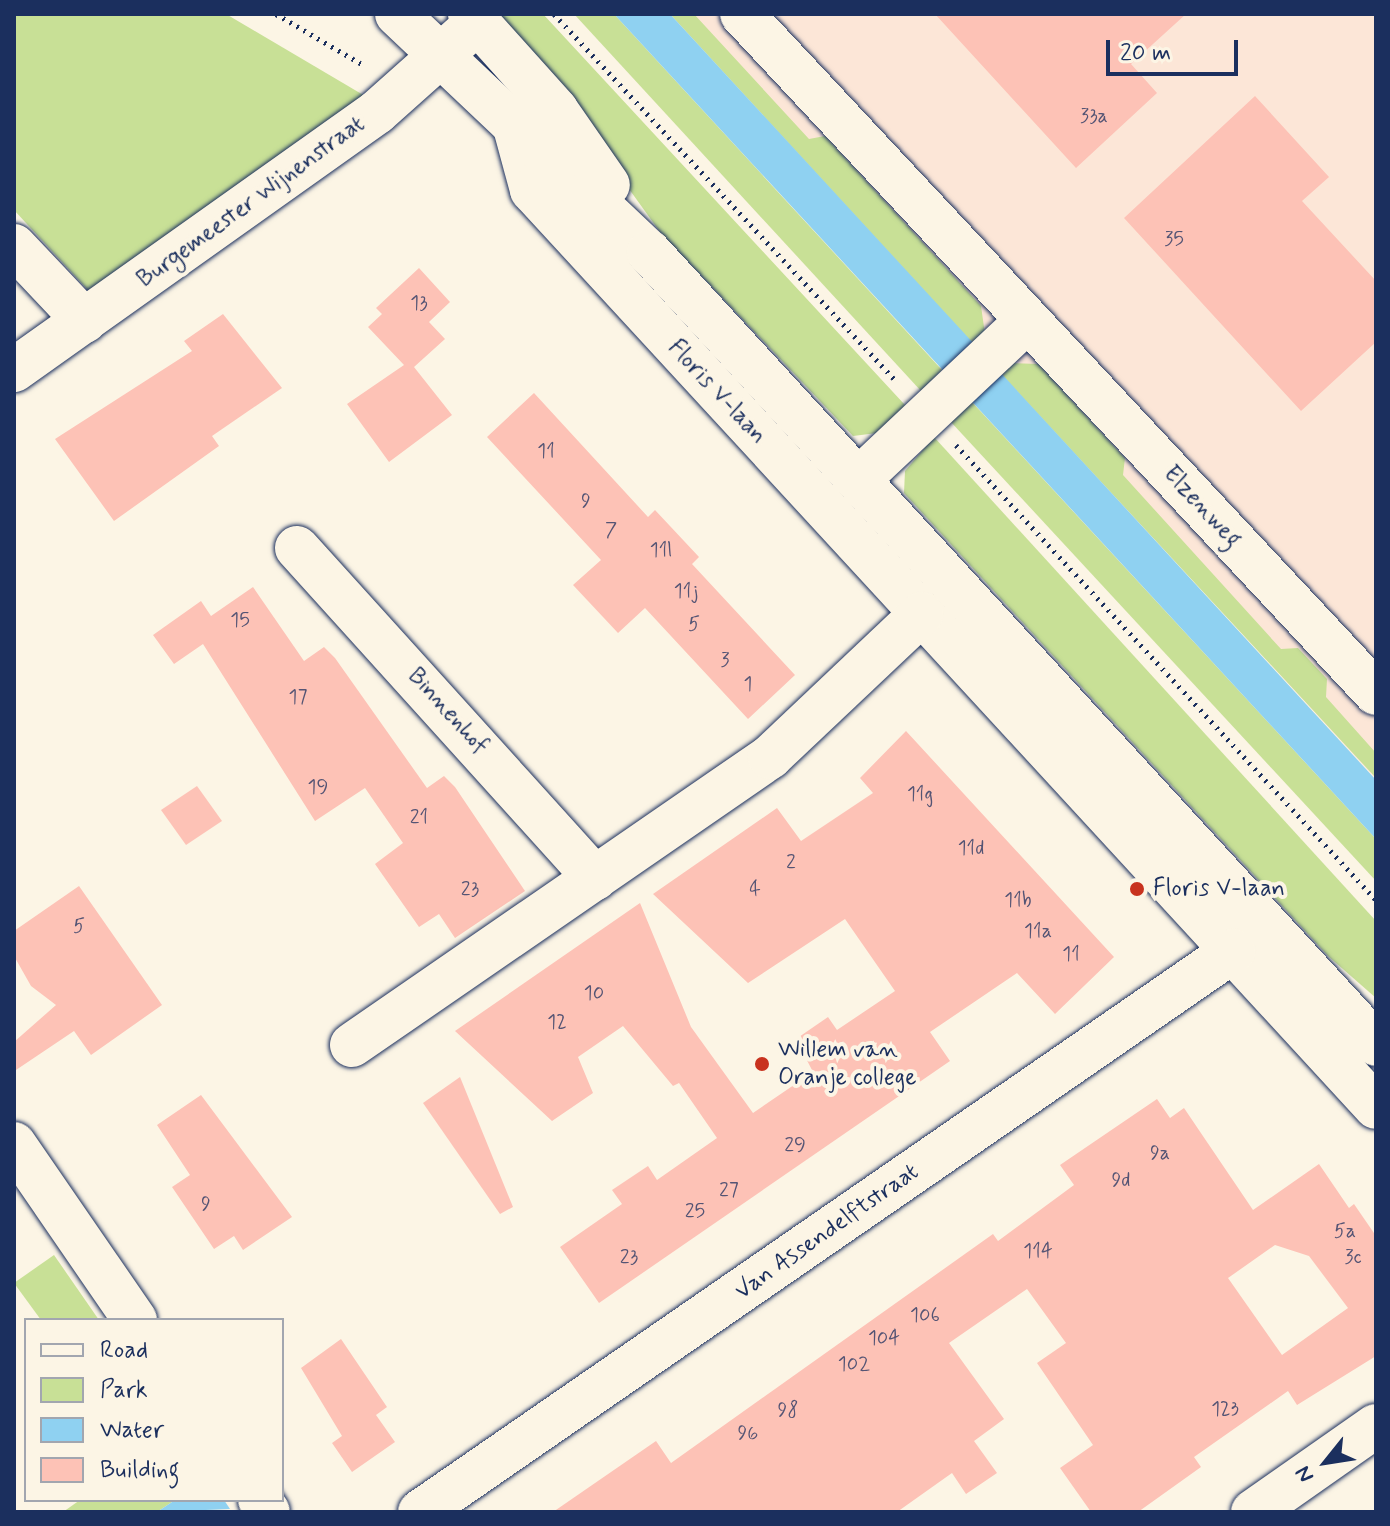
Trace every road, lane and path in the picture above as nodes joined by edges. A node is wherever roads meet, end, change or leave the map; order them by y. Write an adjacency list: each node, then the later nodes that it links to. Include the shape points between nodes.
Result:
1 (276, 14): 7 (path, via 356,58)
2 (397, 14): 6 (street, Floris V-laan)
3 (554, 14): 14 (path)
4 (742, 14): 11 (street, Elzenweg)
5 (474, 18): 6 (street, Burgemeester Wijnenstraat); 10 (street, Floris V-laan, via 556,110)
6 (443, 56): 7 (street, Burgemeester Wijnenstraat); 8 (street, Floris V-laan)
7 (399, 95): 12 (street, Burgemeester Wijnenstraat)
8 (513, 120): 10 (street, Floris V-laan); 17 (street, Floris V-laan, via 532,190)
9 (14, 246): 12 (street)
10 (649, 252): 15 (street, Floris V-laan)
11 (1028, 320): 14 (street); 18 (street, Elzenweg)
12 (85, 321): 13 (street, Burgemeester Wijnenstraat)
13 (14, 370)
14 (932, 409): 15 (street); 20 (path)
15 (858, 480): 22 (street, Floris V-laan)
16 (297, 548): 19 (street, Binnenhof)
17 (921, 614): 19 (street, via 770,757); 21 (street, Floris V-laan)
18 (1376, 693)
19 (595, 878): 25 (street)
20 (1376, 900)
21 (1233, 951): 26 (street, Floris V-laan); 30 (street, Van Assendelftstraat)
22 (1337, 999): 23 (street, Floris V-laan); 24 (street, Floris V-laan)
23 (1376, 1028)
24 (1376, 1044)
25 (352, 1045)
26 (1376, 1107)
27 (14, 1144): 28 (street)
28 (134, 1318)
29 (1376, 1426): 31 (street)
30 (420, 1512)
31 (1253, 1512)

